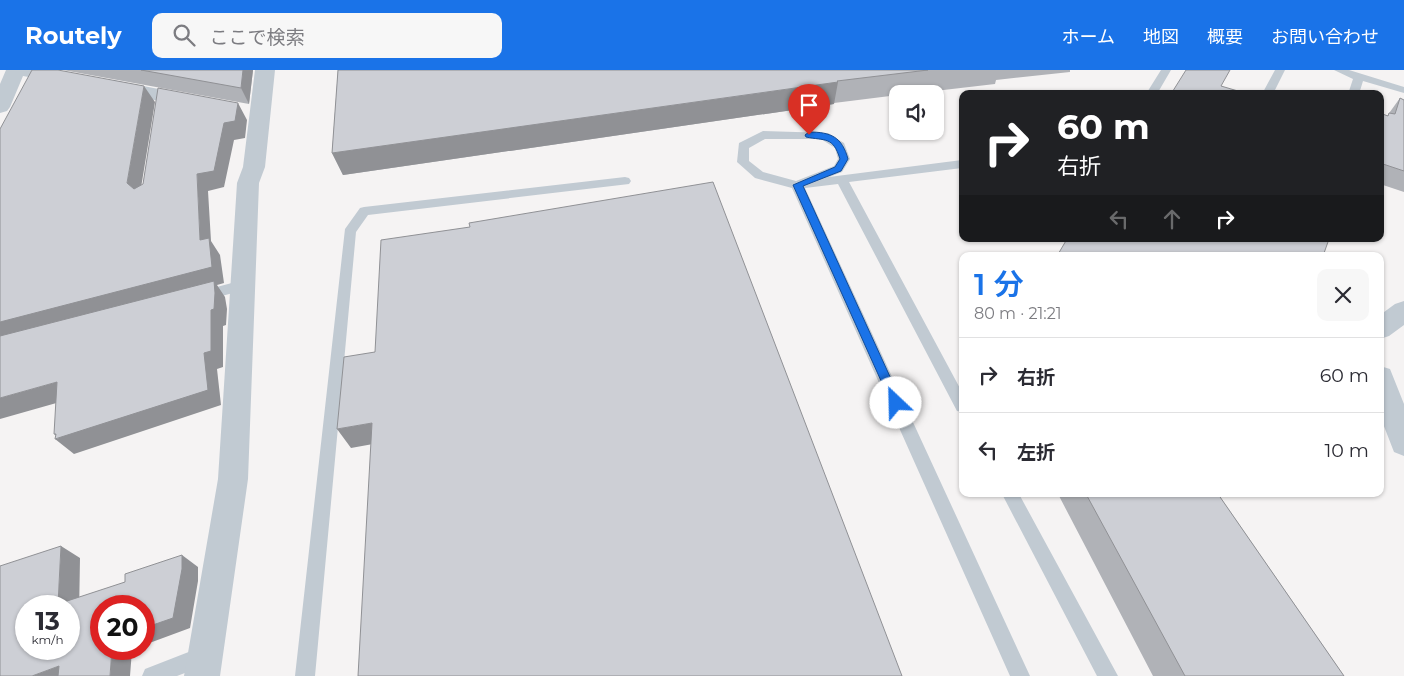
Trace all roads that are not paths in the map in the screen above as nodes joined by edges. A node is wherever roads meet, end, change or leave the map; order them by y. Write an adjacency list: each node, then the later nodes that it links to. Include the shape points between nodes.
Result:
1 (16, 70): 13 (street)
2 (21, 70): 12 (street, via 162,100)
3 (265, 70): 18 (street, via 251,112 254,167 248,183)
4 (1166, 70): 8 (lane)
5 (1280, 70): 9 (lane)
6 (1345, 71): 7 (lane)
7 (1360, 76): 10 (lane); 11 (lane)
8 (1153, 90)
9 (1270, 90)
10 (1355, 90)
11 (1404, 90)
12 (212, 105)
13 (0, 107)
14 (959, 164): 15 (lane)
15 (842, 180): 17 (lane); 23 (lane)
16 (625, 181): 28 (lane, via 364,211 350,232)
17 (797, 185): 17 (lane, via 759,176 743,162 743,146 763,135 824,135 840,146 844,159 838,169); 29 (lane)
18 (243, 286): 19 (lane); 26 (street, via 233,479)
19 (187, 300)
20 (1404, 311): 21 (street)
21 (1384, 326)
22 (1384, 389): 24 (street)
23 (959, 400)
24 (1404, 443)
25 (1012, 497): 30 (lane)
26 (203, 666): 27 (lane)
27 (152, 676)
28 (305, 676)
29 (1020, 676)
30 (1108, 676)

